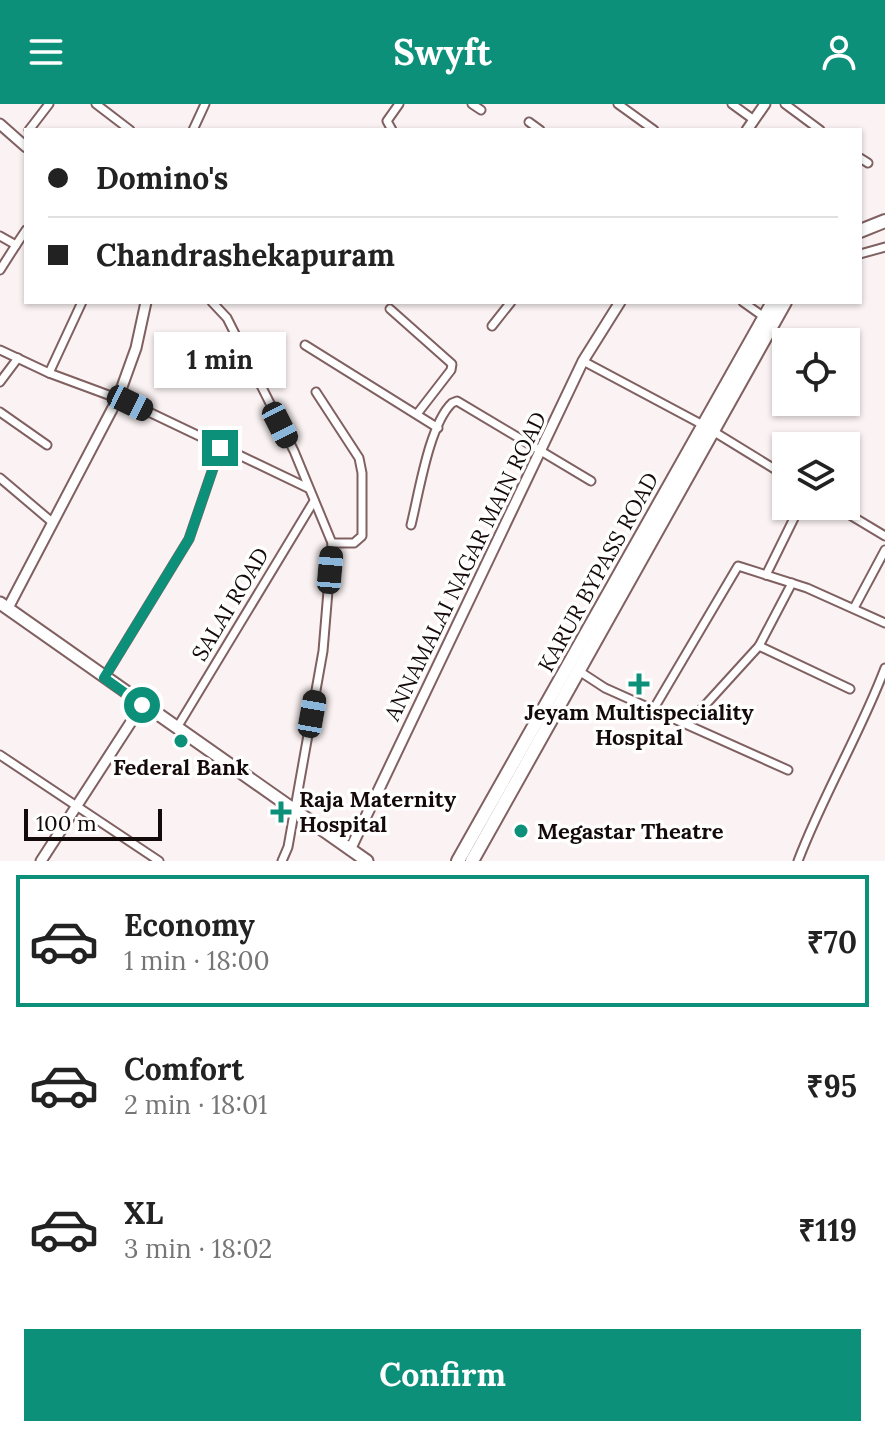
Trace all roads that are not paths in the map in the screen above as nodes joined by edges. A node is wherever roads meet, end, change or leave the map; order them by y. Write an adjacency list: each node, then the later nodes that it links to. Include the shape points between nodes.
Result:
1 (49, 104): 14 (street)
2 (96, 104): 15 (street)
3 (205, 104): 16 (street)
4 (399, 104): 17 (street, via 387,121)
5 (472, 104): 10 (street)
6 (618, 104): 19 (street)
7 (732, 104): 11 (street)
8 (765, 104): 11 (street)
9 (785, 104): 21 (street)
10 (481, 110)
11 (754, 120): 20 (street)
12 (529, 122): 18 (street)
13 (0, 124): 22 (street)
14 (32, 128)
15 (127, 128)
16 (194, 128)
17 (391, 128)
18 (537, 128)
19 (651, 128)
20 (748, 128)
21 (817, 128)
22 (24, 137)
23 (862, 159): 24 (street)
24 (868, 163)
25 (885, 221): 26 (main road)
26 (862, 230)
27 (24, 233): 29 (street)
28 (0, 236): 29 (street)
29 (16, 245): 32 (street)
30 (885, 247): 31 (street)
31 (862, 253)
32 (0, 270)
33 (81, 304): 49 (street)
34 (146, 304): 52 (street)
35 (214, 304): 63 (street, via 227,318)
36 (509, 304): 44 (street)
37 (619, 304): 48 (street, ANNAMALAI NAGAR MAIN ROAD)
38 (746, 304): 43 (street)
39 (773, 304): 43 (main road, KARUR BYPASS ROAD)
40 (783, 304): 43 (main road, KARUR BYPASS ROAD)
41 (790, 304): 43 (street)
42 (390, 309): 54 (street, via 452,364)
43 (770, 319): 56 (main road, KARUR BYPASS ROAD)
44 (492, 326)
45 (305, 345): 54 (street)
46 (0, 350): 47 (street)
47 (18, 358): 49 (street); 50 (street)
48 (583, 361): 56 (street); 59 (street, ANNAMALAI NAGAR MAIN ROAD)
49 (49, 373): 52 (street)
50 (0, 382)
51 (316, 392): 70 (street, via 353,446 362,473 362,536 354,543)
52 (118, 398): 58 (street); 67 (street)
53 (0, 412): 57 (street)
54 (417, 414): 55 (street)
55 (438, 428): 59 (street, via 447,407 457,401); 68 (street)
56 (708, 429): 60 (street); 79 (main road, KARUR BYPASS ROAD); 95 (main road, KARUR BYPASS ROAD)
57 (47, 445)
58 (220, 448): 63 (street); 80 (street, via 189,539)
59 (541, 452): 62 (street); 90 (street, ANNAMALAI NAGAR MAIN ROAD)
60 (772, 468)
61 (0, 478): 67 (street)
62 (591, 481)
63 (309, 489): 64 (street)
64 (314, 501): 70 (street); 85 (street, SALAI ROAD)
65 (793, 520): 72 (street)
66 (858, 520): 69 (street)
67 (52, 522): 74 (street)
68 (411, 525)
69 (885, 536)
70 (332, 543): 89 (street, via 323,651)
71 (885, 550): 75 (street)
72 (766, 575): 73 (street); 83 (street, via 738,566)
73 (792, 583): 75 (street); 77 (street)
74 (4, 605): 80 (main road)
75 (854, 608): 76 (street)
76 (885, 623)
77 (759, 646): 81 (street); 84 (street)
78 (885, 668): 97 (street)
79 (579, 671): 83 (street); 96 (main road, KARUR BYPASS ROAD)
80 (104, 678): 82 (main road)
81 (850, 689)
82 (142, 705): 85 (main road); 88 (street)
83 (653, 710): 84 (street)
84 (688, 724): 87 (street)
85 (178, 726): 89 (main road)
86 (0, 755): 88 (street)
87 (788, 770)
88 (77, 805): 91 (street); 92 (street)
89 (296, 809): 90 (main road); 93 (street)
90 (350, 850): 94 (main road)
91 (41, 861)
92 (159, 861)
93 (282, 861)
94 (367, 861)
95 (458, 861)
96 (472, 861)
97 (798, 861)

